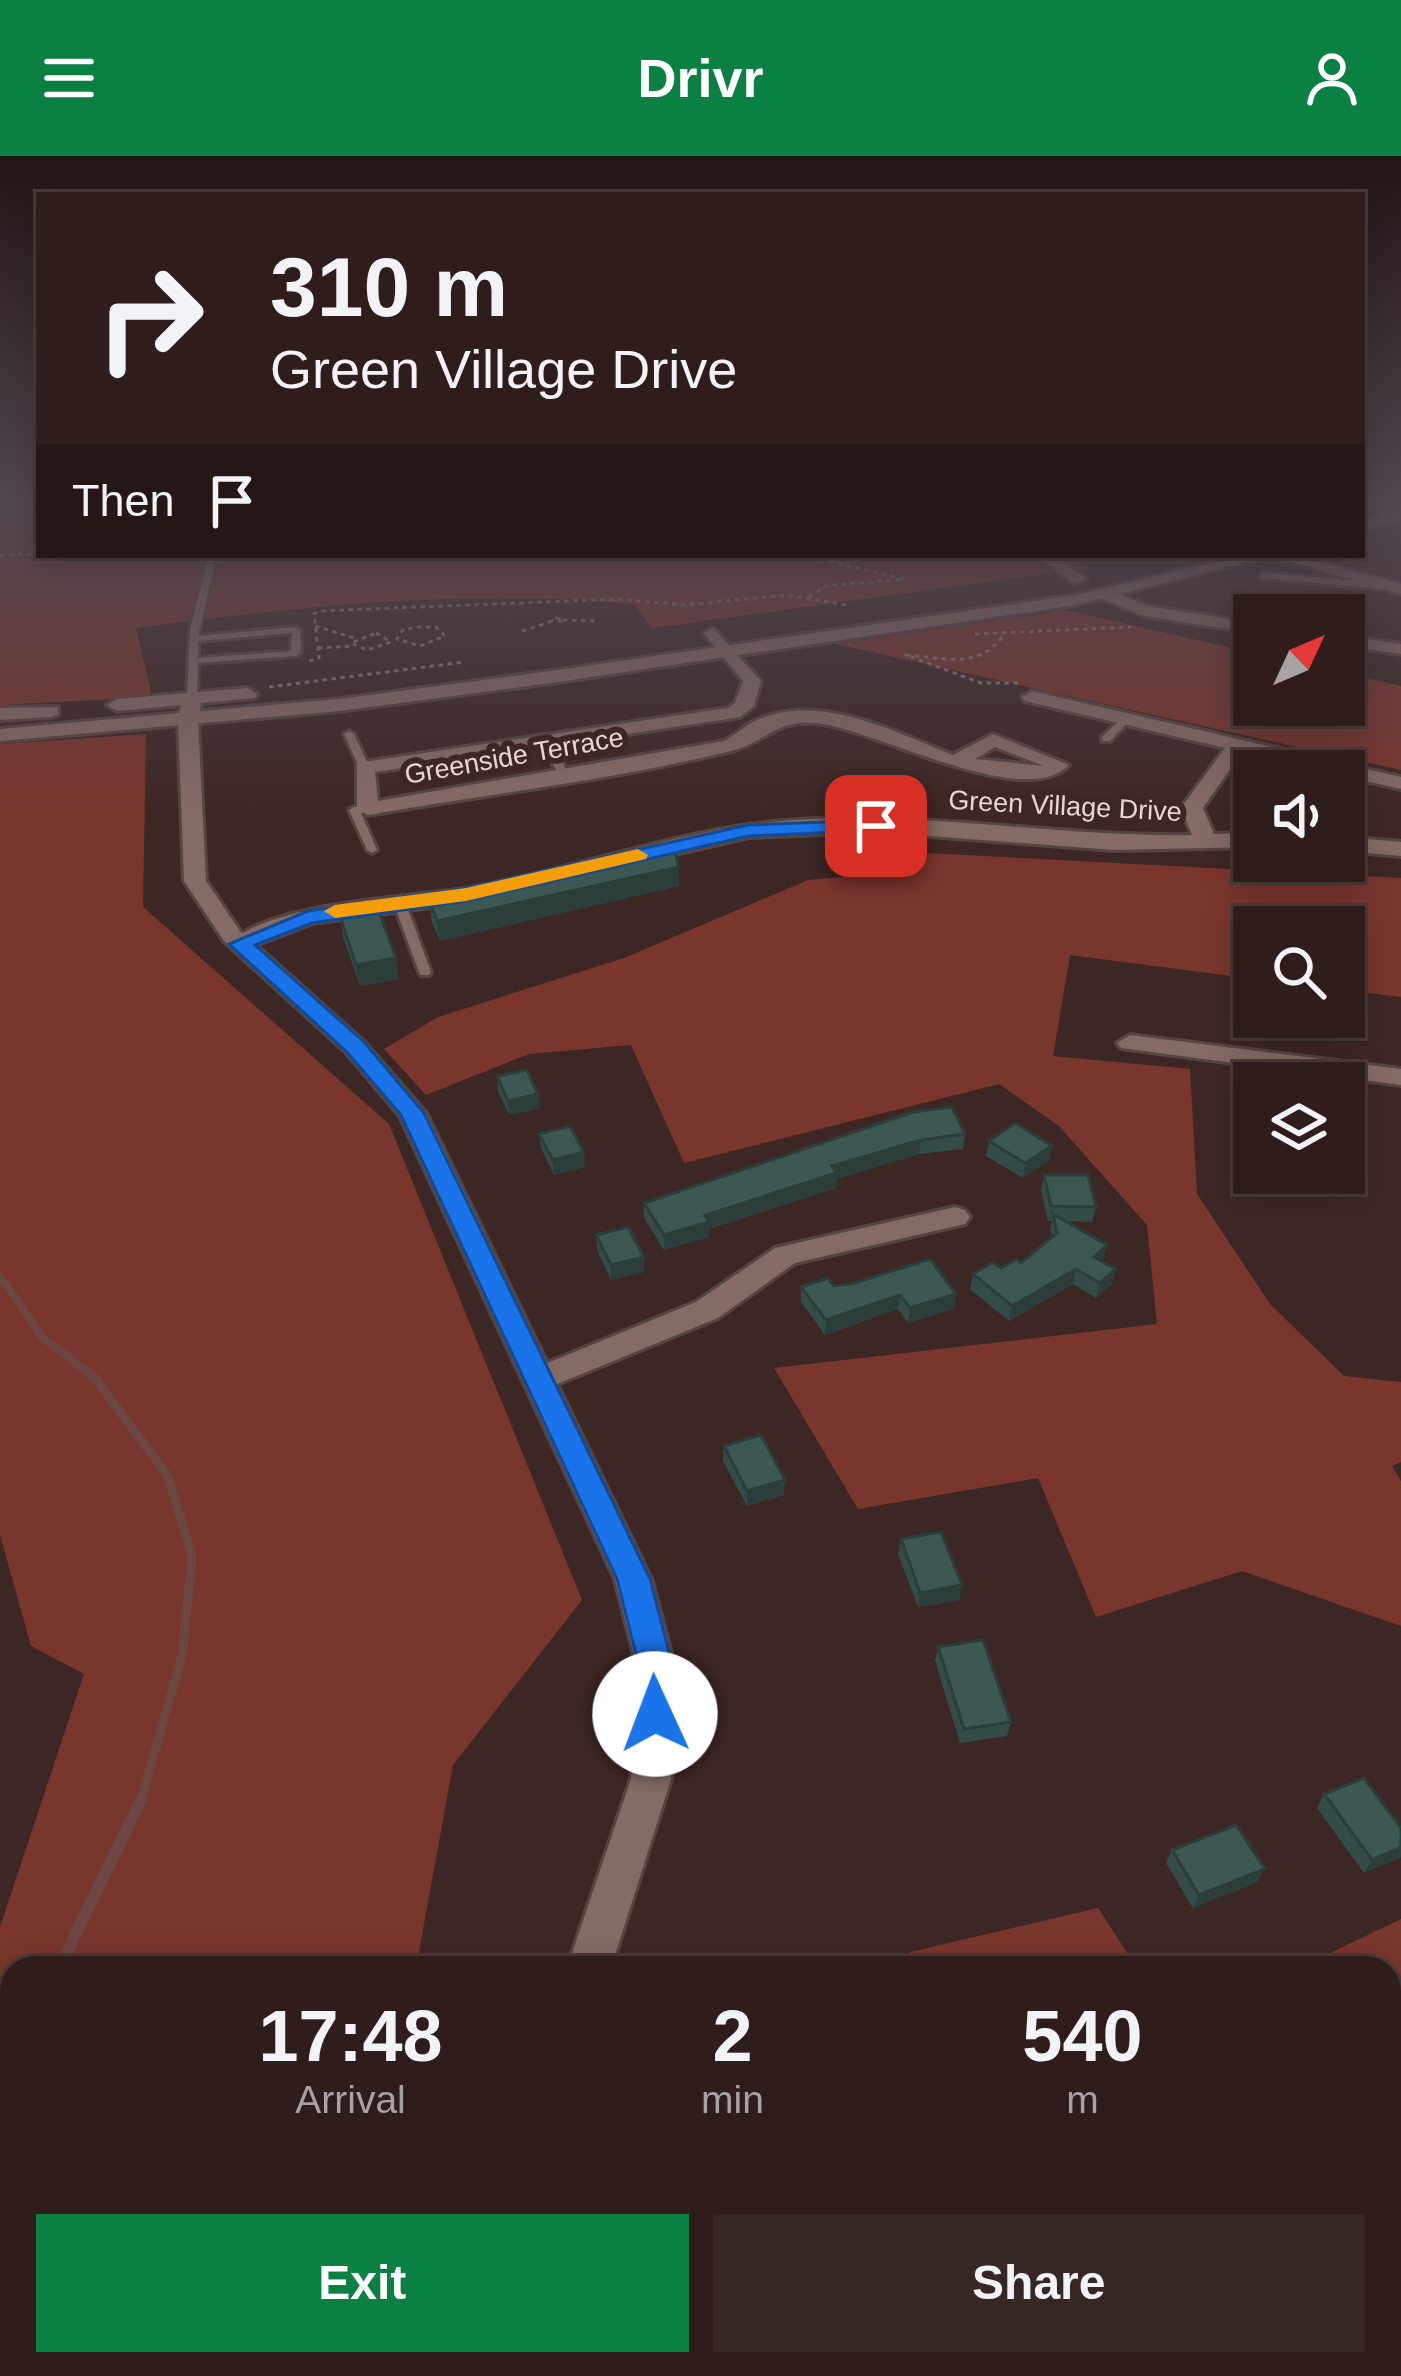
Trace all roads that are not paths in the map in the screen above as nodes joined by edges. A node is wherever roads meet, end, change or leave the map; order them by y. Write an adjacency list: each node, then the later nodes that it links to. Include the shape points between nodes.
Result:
1 (201, 606): 6 (lane)
2 (928, 606): 7 (street)
3 (1013, 606): 7 (street)
4 (1134, 606): 5 (street)
5 (1233, 625)
6 (193, 639): 10 (lane); 10 (lane, via 296,631 296,652)
7 (721, 642): 12 (street, via 339,706); 13 (street, via 753,690)
8 (1365, 644): 9 (street)
9 (1401, 649)
10 (194, 662): 12 (lane)
11 (1032, 697): 15 (street)
12 (190, 709): 14 (street); 18 (street); 33 (street, via 195,881)
13 (733, 713): 16 (street); 20 (street, Greenside Terrace)
14 (0, 714)
15 (1126, 719): 19 (lane); 21 (street)
16 (764, 724): 22 (street, Greenside Terrace, via 836,718); 24 (street, Greenside Terrace, via 727,746)
17 (349, 734): 23 (lane)
18 (0, 735)
19 (1106, 739)
20 (547, 741): 23 (street, Greenside Terrace); 24 (lane)
21 (1236, 746): 25 (street); 28 (street, via 1192,808)
22 (954, 763)
23 (364, 767): 26 (street, Greenside Terrace)
24 (562, 772): 26 (street, Greenside Terrace)
25 (1401, 783)
26 (368, 809): 31 (lane, via 354,810)
27 (1233, 841): 28 (street, Green Village Drive)
28 (1206, 842): 32 (street, Green Village Drive, via 783,828)
29 (1365, 846): 30 (street)
30 (1401, 849)
31 (372, 850)
32 (400, 904): 33 (street, Green Village Drive, via 308,917); 34 (lane)
33 (240, 944): 38 (street, via 356,1047 412,1113)
34 (425, 972)
35 (1130, 1043): 36 (street)
36 (1401, 1077)
37 (955, 1216): 38 (street, via 787,1255 706,1310)
38 (539, 1379): 39 (street, via 633,1579 657,1671 651,1779)
39 (593, 1956)

